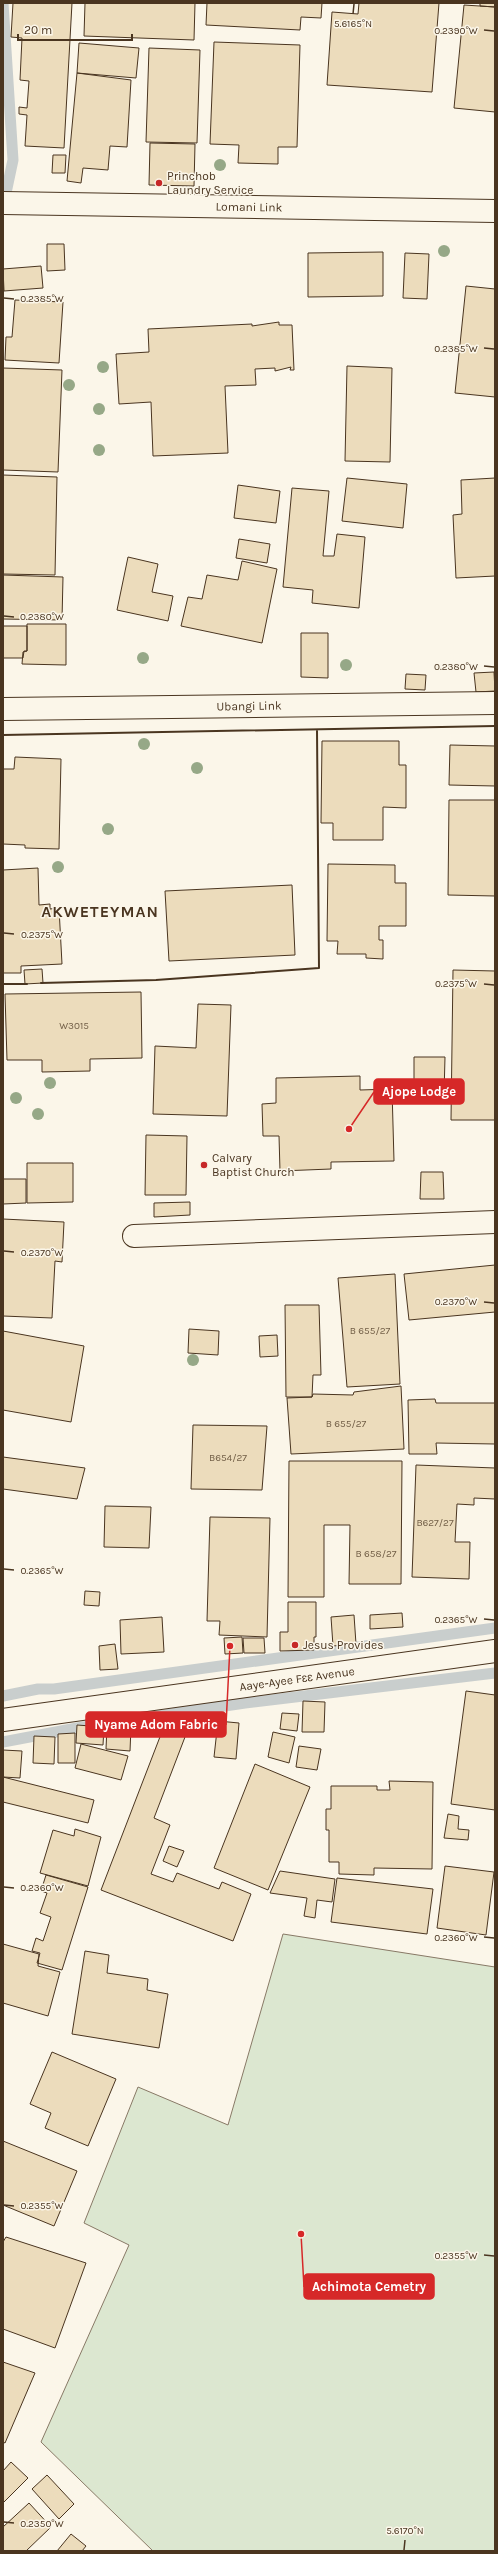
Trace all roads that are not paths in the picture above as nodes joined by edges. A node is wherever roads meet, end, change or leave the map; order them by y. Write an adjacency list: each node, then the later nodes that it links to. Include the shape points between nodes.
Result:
1 (3, 203): 2 (street, Lomani Link)
2 (495, 211)
3 (495, 703): 4 (street, Ubangi Link)
4 (3, 709)
5 (495, 1222): 6 (street)
6 (134, 1236)
7 (495, 1651): 8 (street, Aaye-Ayee Fɛɛ Avenue)
8 (3, 1720)

